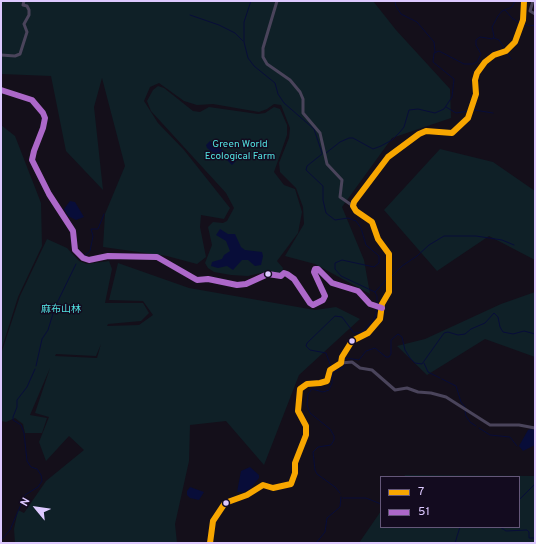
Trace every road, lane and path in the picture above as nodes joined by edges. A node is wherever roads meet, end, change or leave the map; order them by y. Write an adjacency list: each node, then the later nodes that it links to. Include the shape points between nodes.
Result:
1 (24, 1): 6 (street, via 23,6 27,6 30,15 24,24 27,32 20,54)
2 (277, 1): 8 (street, via 263,48 263,57 267,64 290,80 300,92 303,113 320,133 330,169 342,180 340,197)
3 (524, 1): 8 (street, via 518,38 506,51 490,58 481,67 475,77 477,92 471,113 457,130 452,133 426,131 419,134 385,161)
4 (533, 1): 5 (street, via 530,11)
5 (535, 14)
6 (1, 55)
7 (1, 90): 9 (street, via 32,100 43,113 44,128 32,160 49,194 73,231 75,250 80,256 87,260 108,256 157,257 197,280 208,279 232,284 246,284 268,274 281,276 284,273 291,275 310,303 315,305 325,296 314,272 318,269 332,283 358,291 370,304)
8 (353, 206): 9 (street, via 372,222 378,239 389,254 389,292)
9 (382, 308): 10 (street, via 378,322 368,333 352,341)
10 (341, 363): 11 (street, via 353,362 360,368 372,370 395,390 407,388 446,397 490,425); 12 (street, via 332,369 327,381 307,384 299,392 298,411 306,426 306,435 295,462 295,474 291,484 275,488 261,486 247,495 223,504 213,521)
11 (535, 428)
12 (210, 543)

